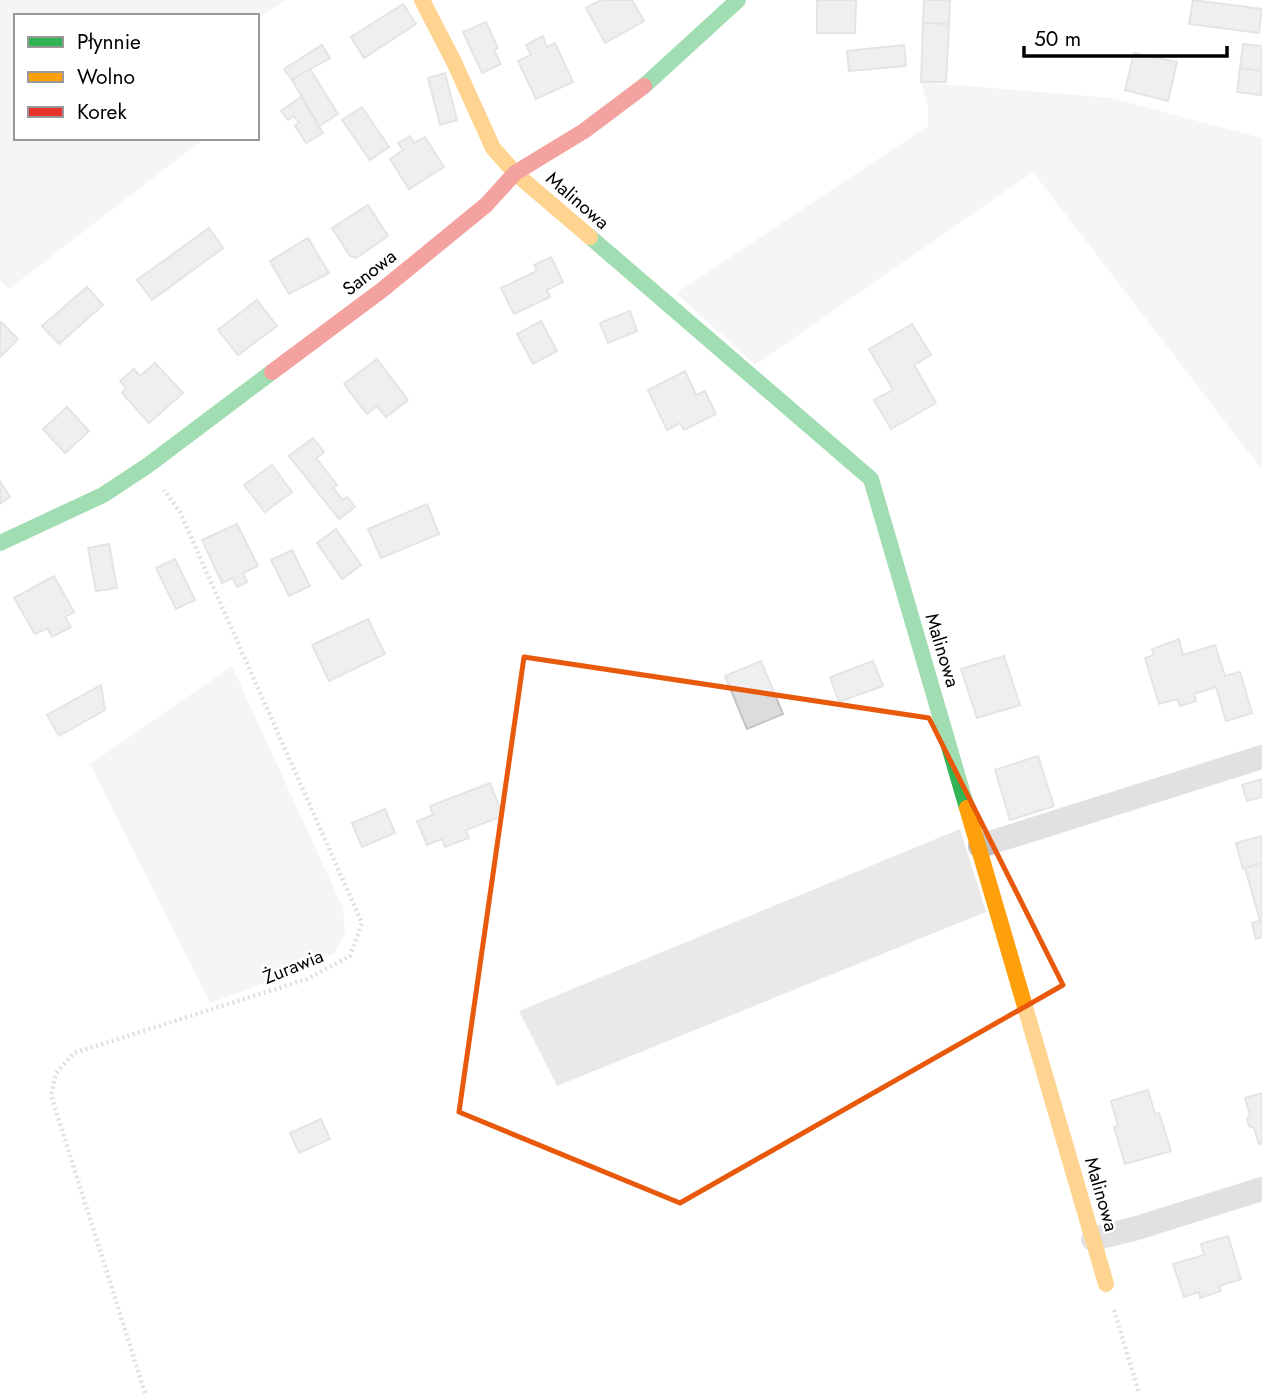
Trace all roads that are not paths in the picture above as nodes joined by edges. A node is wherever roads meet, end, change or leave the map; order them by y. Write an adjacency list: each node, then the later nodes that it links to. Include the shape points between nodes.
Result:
1 (422, 0): 3 (street, Malinowa, via 493,148)
2 (738, 0): 3 (street, Sanowa, via 640,90)
3 (515, 173): 4 (street, Sanowa, via 486,205 382,289 147,466 103,495); 6 (street, Malinowa, via 871,479)
4 (0, 543)
5 (1262, 757): 6 (street)
6 (980, 846): 8 (street, Malinowa)
7 (1262, 1189): 8 (street)
8 (1093, 1239): 9 (street, Malinowa)
9 (1106, 1284)

